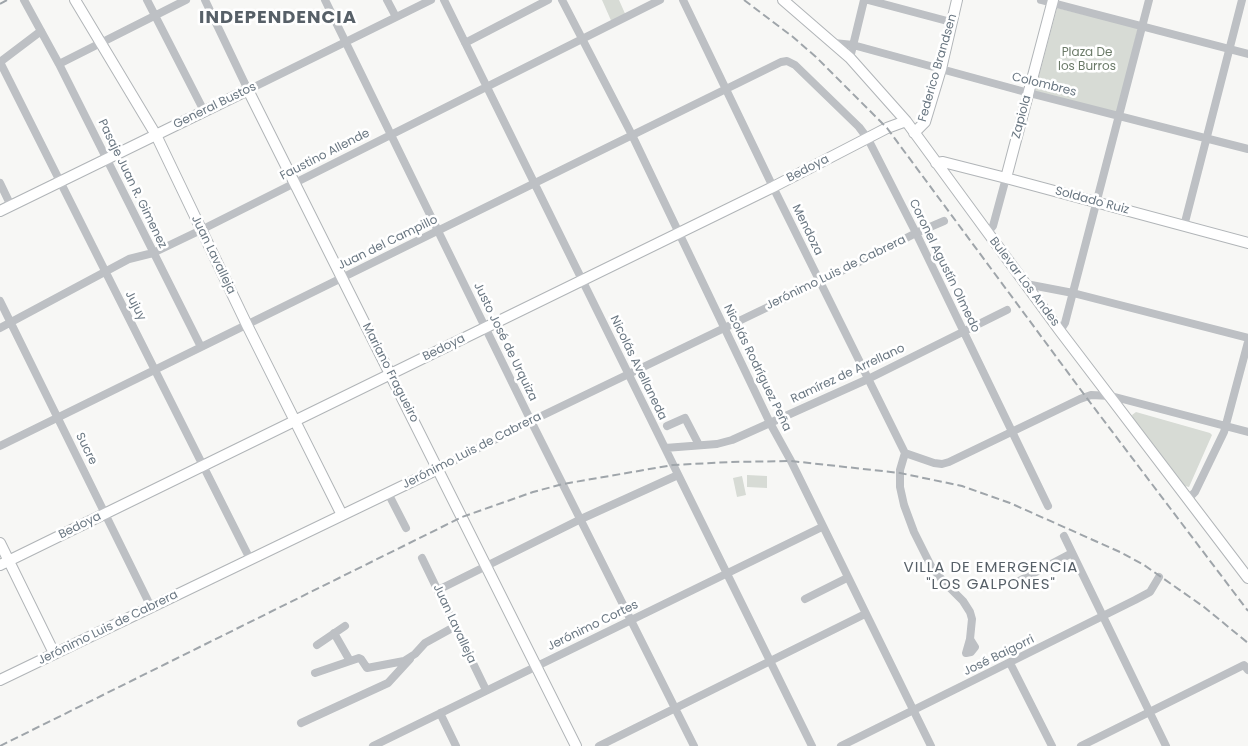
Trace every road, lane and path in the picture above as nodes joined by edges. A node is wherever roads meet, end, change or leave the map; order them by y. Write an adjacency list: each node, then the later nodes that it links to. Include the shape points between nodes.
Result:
1 (24, 0): 27 (street, Pasaje Juan R. Gimenez)
2 (75, 0): 29 (main road, Juan Lavalleja)
3 (147, 0): 23 (street)
4 (186, 0): 23 (street)
5 (205, 0): 43 (street, Mariano Fragueiro)
6 (325, 0): 30 (street, Justo José de Urquiza)
7 (387, 0): 24 (street)
8 (431, 0): 24 (street, General Bustos)
9 (444, 0): 31 (street, Nicolás Avellaneda)
10 (548, 0): 31 (street)
11 (562, 0): 28 (street, Nicolás Rodríguez Peña)
12 (660, 0): 28 (street, Faustino Allende)
13 (679, 0): 22 (street, Mendoza)
14 (683, 0): 22 (street, Mendoza)
15 (783, 0): 32 (main road, Bulevar Los Andes)
16 (866, 0): 25 (street); 33 (street)
17 (957, 0): 25 (main road, Federico Brandsen)
18 (1041, 0): 21 (street)
19 (1149, 0): 26 (street)
20 (1242, 0): 34 (street)
21 (1052, 1): 26 (street); 44 (main road, Zapiola)
22 (686, 9): 42 (street, Mendoza)
23 (155, 16): 29 (street); 45 (street)
24 (396, 17): 30 (street, General Bustos)
25 (951, 22): 40 (main road, Federico Brandsen)
26 (1142, 26): 34 (street); 47 (street)
27 (42, 32): 38 (street); 39 (street, Pasaje Juan R. Gimenez)
28 (583, 39): 41 (street, Faustino Allende); 53 (street, Nicolás Rodríguez Peña)
29 (100, 42): 39 (street); 52 (main road, Juan Lavalleja)
30 (346, 42): 43 (street, General Bustos); 51 (street, Justo José de Urquiza)
31 (464, 43): 41 (street, Nicolás Avellaneda)
32 (834, 43): 33 (street, Colombres); 36 (main road, Bulevar Los Andes)
33 (852, 45): 36 (street); 40 (street, Colombres)
34 (1229, 49): 35 (street); 54 (street)
35 (1248, 54)
36 (850, 58): 46 (main road, Bulevar Los Andes)
37 (787, 61): 42 (street, Juan del Campillo); 55 (street, Coronel Agustín Olmedo, via 795,65)
38 (0, 62): 60 (street, Jujuy)
39 (59, 64): 57 (street, Pasaje Juan R. Gimenez)
40 (940, 69): 44 (street, Colombres); 50 (main road, Federico Brandsen, via 925,122)
41 (487, 86): 51 (street, Faustino Allende); 63 (street, Nicolás Avellaneda)
42 (726, 89): 53 (street, Juan del Campillo); 64 (street, Mendoza)
43 (248, 90): 45 (main road, General Bustos); 62 (main road, Mariano Fragueiro)
44 (1029, 93): 47 (street, Colombres); 59 (main road, Zapiola)
45 (204, 111): 52 (main road, General Bustos)
46 (899, 113): 48 (main road, Bulevar Los Andes); 49 (main road, Bedoya)
47 (1119, 115): 54 (street, Colombres); 65 (street)
48 (906, 121): 49 (main road, Bedoya); 50 (main road, Bulevar Los Andes)
49 (887, 128): 55 (main road, Bedoya)
50 (914, 133): 58 (main road, Bulevar Los Andes)
51 (392, 134): 62 (street, Faustino Allende); 71 (street, Justo José de Urquiza)
52 (156, 135): 57 (main road, General Bustos); 70 (main road, Juan Lavalleja)
53 (632, 135): 63 (street, Juan del Campillo); 73 (street, Nicolás Rodríguez Peña)
54 (1206, 138): 56 (street, Colombres); 69 (street)
55 (868, 139): 64 (main road, Bedoya); 74 (street, Coronel Agustín Olmedo)
56 (1248, 149)
57 (107, 159): 60 (main road, General Bustos); 76 (street, Pasaje Juan R. Gimenez)
58 (936, 162): 59 (main road, Soldado Ruiz); 72 (main road, Bulevar Los Andes)
59 (1006, 178): 65 (main road, Soldado Ruiz); 72 (street, Zapiola, via 993,226)
60 (60, 182): 66 (main road, General Bustos); 77 (street, Jujuy)
61 (0, 183): 66 (street)
62 (296, 183): 70 (street, Faustino Allende); 78 (main road, Mariano Fragueiro)
63 (534, 184): 71 (street, Juan del Campillo); 79 (street, Nicolás Avellaneda)
64 (773, 187): 73 (main road, Bedoya); 80 (street, Mendoza)
65 (1096, 202): 69 (main road, Soldado Ruiz); 82 (street)
66 (11, 206): 67 (main road, General Bustos)
67 (0, 211)
68 (944, 220): 74 (street, Jerónimo Luis de Cabrera)
69 (1184, 226): 75 (main road, Soldado Ruiz)
70 (201, 230): 76 (street, Faustino Allende); 86 (main road, Juan Lavalleja)
71 (438, 231): 78 (street, Juan del Campillo); 89 (street, Justo José de Urquiza)
72 (988, 232): 81 (main road, Bulevar Los Andes)
73 (679, 233): 79 (main road, Bedoya); 87 (street, Nicolás Rodríguez Peña)
74 (916, 233): 80 (street, Jerónimo Luis de Cabrera); 91 (street, Coronel Agustín Olmedo)
75 (1248, 243)
76 (153, 253): 77 (street, Faustino Allende, via 129,259); 93 (street, Pasaje Juan R. Gimenez)
77 (105, 272): 85 (street, Faustino Allende); 94 (street, Jujuy)
78 (341, 278): 86 (street, Juan del Campillo); 95 (main road, Mariano Fragueiro)
79 (582, 280): 89 (main road, Bedoya); 96 (street, Nicolás Avellaneda)
80 (820, 282): 87 (street, Jerónimo Luis de Cabrera); 97 (street, Mendoza)
81 (1026, 284): 82 (street); 90 (main road, Bulevar Los Andes)
82 (1073, 293): 90 (street); 92 (street)
83 (0, 301): 85 (street, Sucre)
84 (1007, 310): 91 (street, Ramírez de Arrellano)
85 (11, 323): 88 (street, Faustino Allende); 99 (street, Sucre)
86 (247, 325): 93 (street, Juan del Campillo); 100 (main road, Juan Lavalleja)
87 (724, 327): 96 (street, Jerónimo Luis de Cabrera); 102 (street, Nicolás Rodríguez Peña)
88 (0, 328)
89 (485, 328): 95 (main road, Bedoya); 101 (street, Justo José de Urquiza)
90 (1060, 331): 98 (main road, Bulevar Los Andes)
91 (963, 332): 97 (street, Ramírez de Arrellano); 105 (street, Coronel Agustín Olmedo)
92 (1248, 340): 104 (street)
93 (201, 347): 94 (street, Juan del Campillo)
94 (155, 370): 99 (street, Juan del Campillo); 111 (street, Jujuy)
95 (390, 374): 100 (main road, Bedoya); 112 (main road, Mariano Fragueiro)
96 (628, 375): 101 (street, Jerónimo Luis de Cabrera); 109 (street, Nicolás Avellaneda)
97 (868, 379): 102 (street, Ramírez de Arrellano); 110 (street, Mendoza)
98 (1111, 396): 104 (street); 105 (street, via 1091,395); 115 (main road, Bulevar Los Andes)
99 (58, 418): 108 (street, Juan del Campillo); 117 (street, Sucre)
100 (295, 421): 111 (main road, Bedoya); 118 (main road, Juan Lavalleja)
101 (531, 421): 112 (street, Jerónimo Luis de Cabrera); 119 (street, Justo José de Urquiza)
102 (770, 423): 107 (street, Ramírez de Arrellano, via 724,443); 120 (street, Nicolás Rodríguez Peña)
103 (667, 426): 107 (street, via 685,418)
104 (1226, 426): 106 (street); 115 (street, via 1195,492)
105 (1012, 432): 110 (street, via 942,464); 116 (street, Coronel Agustín Olmedo)
106 (1248, 432)
107 (699, 445): 109 (street, Ramírez de Arrellano)
108 (0, 446)
109 (665, 448): 113 (street, Nicolás Avellaneda)
110 (905, 454): 143 (street, via 900,470 904,505 931,566 970,612)
111 (203, 466): 117 (main road, Bedoya); 126 (street, Jujuy)
112 (438, 469): 114 (main road, Jerónimo Luis de Cabrera); 128 (main road, Mariano Fragueiro)
113 (678, 475): 119 (street); 129 (street, Nicolás Avellaneda)
114 (388, 493): 118 (main road, Jerónimo Luis de Cabrera); 121 (street)
115 (1188, 499): 132 (main road, Bulevar Los Andes)
116 (1048, 506)
117 (105, 514): 127 (main road, Bedoya); 136 (street, Sucre)
118 (342, 515): 126 (main road, Jerónimo Luis de Cabrera)
119 (581, 519): 128 (street); 139 (street, Justo José de Urquiza)
120 (822, 527): 129 (street, Jerónimo Cortes); 131 (street, Nicolás Rodríguez Peña)
121 (406, 528)
122 (1064, 536): 124 (street)
123 (0, 543): 127 (main road)
124 (1072, 553): 133 (street); 138 (street)
125 (422, 558): 134 (street, Juan Lavalleja)
126 (250, 559): 136 (main road, Jerónimo Luis de Cabrera)
127 (5, 563): 145 (main road)
128 (487, 566): 134 (street); 150 (main road, Mariano Fragueiro)
129 (727, 574): 139 (street, Jerónimo Cortes); 148 (street, Nicolás Avellaneda)
130 (1159, 577): 138 (street, José Baigorri, via 1150,592)
131 (848, 578): 135 (street); 137 (street, Nicolás Rodríguez Peña)
132 (1248, 578)
133 (1019, 581)
134 (438, 590): 141 (street, Juan Lavalleja)
135 (805, 599)
136 (151, 607): 145 (main road, Jerónimo Luis de Cabrera)
137 (865, 614): 148 (street); 156 (street, Nicolás Rodríguez Peña)
138 (1104, 616): 149 (street, José Baigorri); 157 (street)
139 (632, 620): 150 (street, Jerónimo Cortes); 155 (street, Justo José de Urquiza)
140 (345, 626): 142 (street)
141 (454, 627): 146 (street, via 425,643); 154 (street, Juan Lavalleja)
142 (334, 633): 144 (street); 147 (street)
143 (970, 640)
144 (316, 645)
145 (54, 654): 153 (main road, Jerónimo Luis de Cabrera)
146 (411, 658): 147 (street, via 367,668 361,659); 159 (street, via 388,683)
147 (350, 661): 152 (street)
148 (770, 661): 155 (street); 165 (street, Nicolás Avellaneda)
149 (1010, 662): 156 (street, José Baigorri); 168 (street)
150 (537, 666): 154 (street, Jerónimo Cortes); 162 (main road, Mariano Fragueiro)
151 (1246, 668): 157 (street)
152 (316, 673)
153 (0, 679)
154 (486, 690): 158 (street, Jerónimo Cortes)
155 (676, 708): 163 (street); 164 (street, Justo José de Urquiza)
156 (913, 710): 166 (street, José Baigorri); 167 (street, Nicolás Rodríguez Peña)
157 (1149, 711): 169 (street); 170 (street)
158 (440, 714): 160 (street, Jerónimo Cortes); 161 (street)
159 (301, 722)
160 (373, 746)
161 (456, 746)
162 (576, 746)
163 (598, 746)
164 (694, 746)
165 (812, 746)
166 (841, 746)
167 (931, 746)
168 (1052, 746)
169 (1081, 746)
170 (1166, 746)

